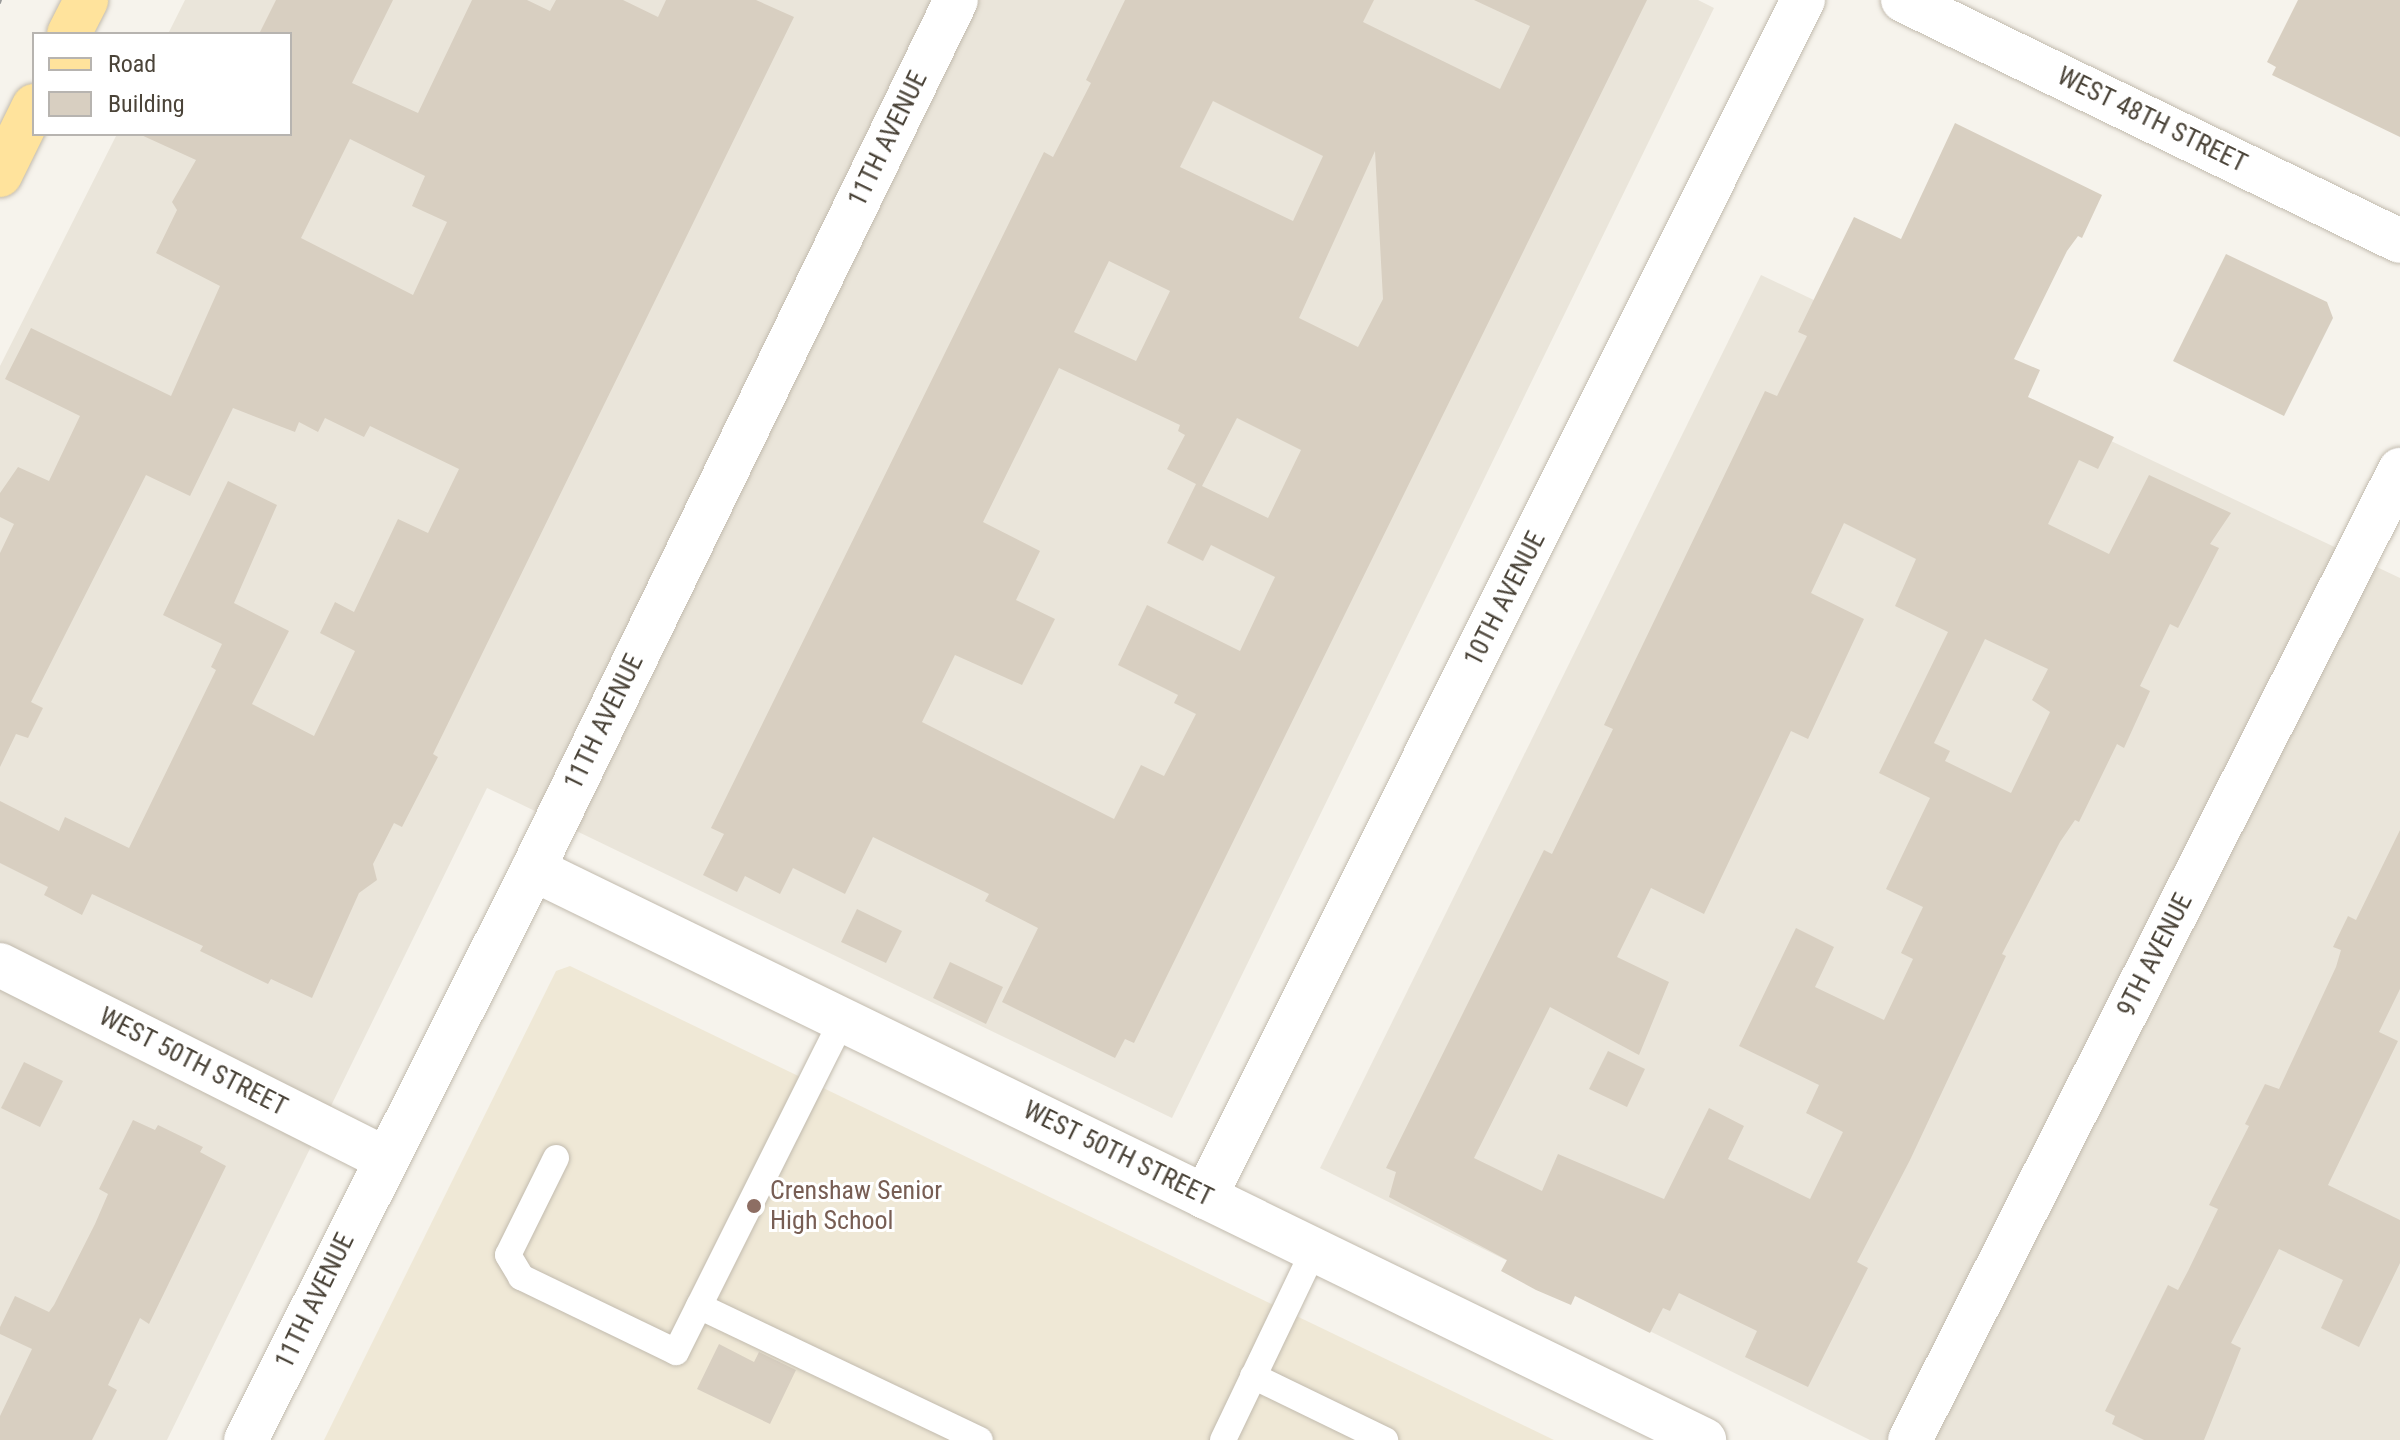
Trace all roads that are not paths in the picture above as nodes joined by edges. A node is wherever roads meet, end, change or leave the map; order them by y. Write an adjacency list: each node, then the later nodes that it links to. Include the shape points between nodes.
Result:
1 (86, 0): 5 (main road)
2 (956, 0): 10 (street, 11TH AVENUE)
3 (1803, 0): 15 (street, 10TH AVENUE)
4 (1903, 0): 8 (street, WEST 48TH STREET)
5 (70, 32)
6 (32, 110): 7 (main road)
7 (0, 175)
8 (2400, 241)
9 (2400, 470): 24 (street, 9TH AVENUE)
10 (533, 869): 12 (street, WEST 50TH STREET); 14 (street, 11TH AVENUE)
11 (0, 965): 14 (street, WEST 50TH STREET)
12 (842, 1020): 15 (street, WEST 50TH STREET); 17 (lane)
13 (556, 1158): 17 (lane, via 508,1255 521,1277 676,1352)
14 (386, 1159): 19 (street, 11TH AVENUE)
15 (1205, 1197): 16 (street, WEST 50TH STREET)
16 (1314, 1250): 18 (lane); 23 (street, WEST 50TH STREET)
17 (699, 1306): 20 (lane)
18 (1253, 1376): 21 (lane); 22 (lane)
19 (246, 1440)
20 (980, 1440)
21 (1223, 1440)
22 (1385, 1440)
23 (1704, 1440)
24 (1910, 1440)

